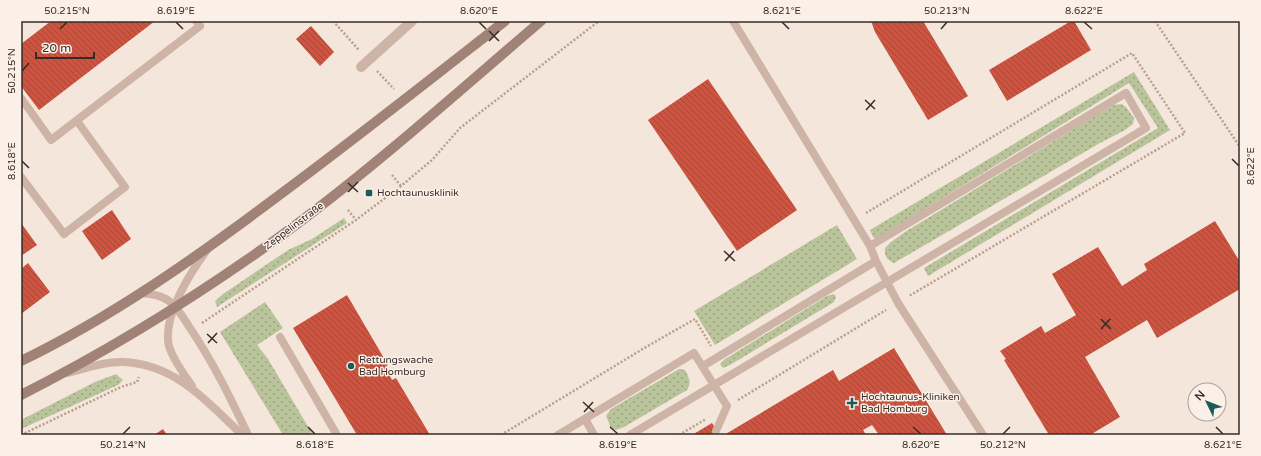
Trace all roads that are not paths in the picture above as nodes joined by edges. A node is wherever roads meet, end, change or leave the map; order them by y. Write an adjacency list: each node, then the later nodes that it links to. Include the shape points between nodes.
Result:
1 (196, 21): 8 (lane, via 200,26)
2 (412, 21): 6 (street)
3 (505, 21): 11 (main road, via 337,152)
4 (541, 21): 15 (main road, Zeppelinstraße, via 416,128 317,208 245,262)
5 (733, 21): 10 (lane)
6 (361, 67)
7 (21, 98): 8 (lane, via 51,140)
8 (77, 121): 9 (lane, via 125,187 64,234)
9 (21, 177)
10 (870, 246): 12 (lane); 13 (lane, via 1126,94 1146,128)
11 (208, 248): 14 (main road); 15 (lane)
12 (876, 261): 13 (lane); 18 (lane)
13 (886, 282): 20 (lane); 31 (lane)
14 (140, 293): 15 (lane, via 162,297); 17 (main road)
15 (175, 306): 19 (main road, Zeppelinstraße, via 141,329); 21 (lane, via 168,327 169,347); 26 (lane, via 221,379)
16 (280, 337): 27 (lane)
17 (21, 361)
18 (703, 366): 20 (lane); 23 (lane, via 694,353)
19 (60, 375): 21 (lane, via 110,363 144,364 170,374); 22 (main road, Zeppelinstraße)
20 (714, 385): 24 (lane, via 727,406); 30 (lane)
21 (193, 389): 25 (lane)
22 (21, 395)
23 (585, 419): 28 (lane); 29 (lane)
24 (716, 431)
25 (242, 435)
26 (248, 435)
27 (337, 435)
28 (558, 435)
29 (594, 435)
30 (630, 435)
31 (983, 435)

